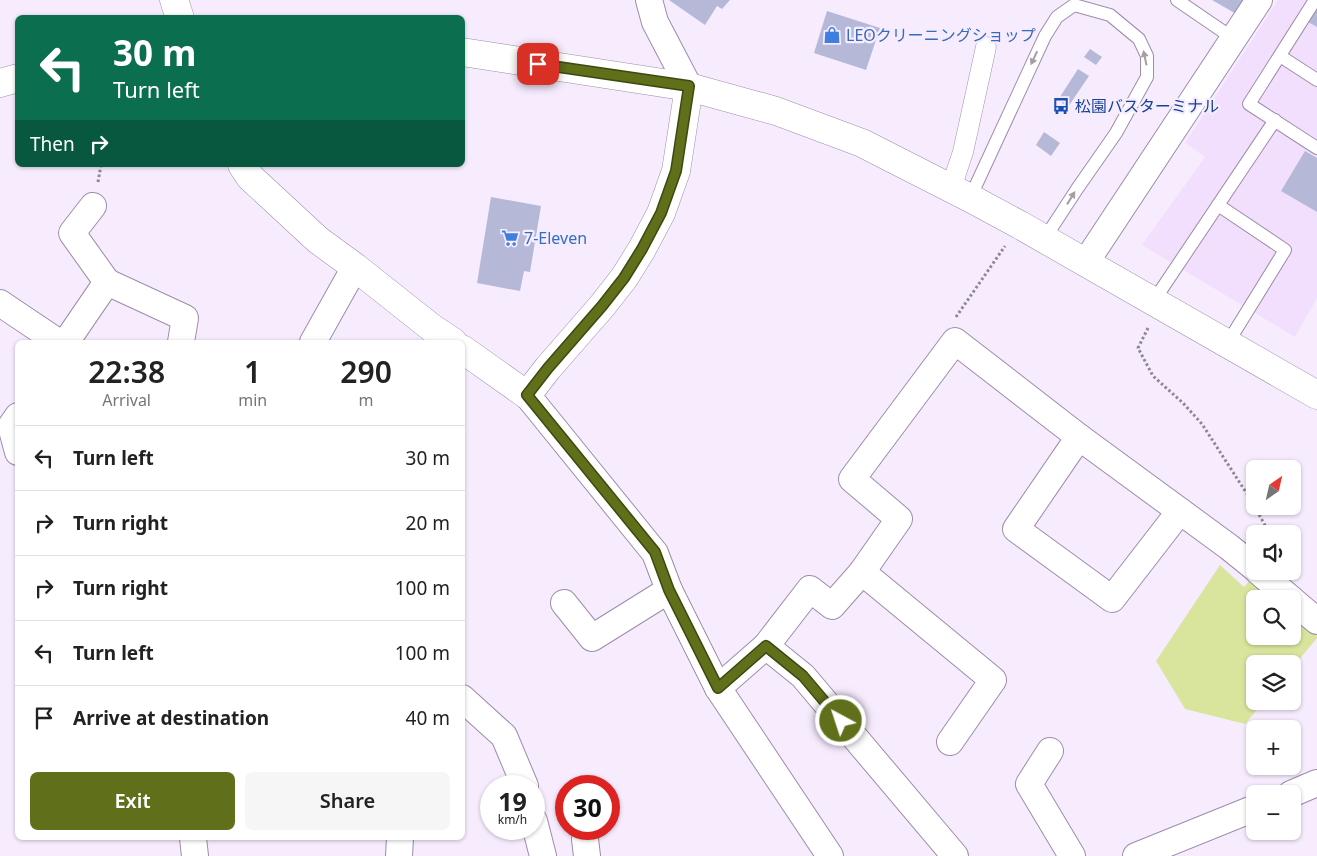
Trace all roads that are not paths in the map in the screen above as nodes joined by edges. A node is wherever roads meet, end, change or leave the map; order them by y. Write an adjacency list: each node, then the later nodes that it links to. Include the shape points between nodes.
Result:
1 (174, 0): 6 (street)
2 (649, 0): 14 (street, via 655,22)
3 (1177, 0): 7 (lane)
4 (1260, 0): 7 (street)
5 (1315, 0): 10 (lane)
6 (179, 15)
7 (1234, 39): 22 (street)
8 (986, 47): 18 (street, via 963,152)
9 (465, 52): 14 (street)
10 (1280, 56): 12 (lane); 15 (lane, via 1249,104)
11 (15, 79): 13 (street)
12 (1317, 80)
13 (0, 83)
14 (689, 86): 18 (street, via 776,110 862,143); 34 (street, via 676,171 661,213 624,278)
15 (1275, 120): 16 (lane); 19 (lane)
16 (1317, 148)
17 (243, 167): 23 (street, via 318,240)
18 (961, 193): 21 (street); 21 (lane, one-way to 18, via 1116,133 1147,77 1147,56 1139,39 1110,15 1074,5 1057,17)
19 (1218, 205): 26 (lane); 32 (lane, via 1285,250)
20 (93, 206): 24 (street, via 72,234)
21 (1045, 238): 22 (street)
22 (1086, 262): 26 (street)
23 (355, 266): 30 (street); 31 (street)
24 (107, 282): 28 (street); 29 (street, via 185,318)
25 (0, 303): 27 (street)
26 (1156, 304): 32 (street)
27 (55, 340)
28 (67, 340)
29 (181, 340)
30 (314, 340)
31 (450, 340)
32 (1227, 344): 35 (street)
33 (465, 351): 34 (street)
34 (527, 395): 43 (street, via 655,552)
35 (1317, 395)
36 (15, 420): 38 (street, via 11,426)
37 (1079, 437): 39 (street); 39 (street, via 1016,529 1024,535 1112,599); 41 (street, via 955,340 852,479 899,519)
38 (15, 441)
39 (1180, 511): 40 (street)
40 (1246, 561)
41 (862, 572): 48 (street, via 832,606 810,589); 51 (street, via 993,680)
42 (1269, 580): 44 (street)
43 (669, 590): 45 (street, via 592,638); 49 (street)
44 (1281, 590)
45 (564, 603)
46 (1301, 607): 47 (street)
47 (1317, 621)
48 (766, 646): 49 (street); 64 (street, via 803,676)
49 (718, 688): 63 (street)
50 (465, 701): 53 (street, via 504,736)
51 (950, 742)
52 (1050, 751): 65 (street, via 1029,784)
53 (520, 775)
54 (1317, 784): 55 (street)
55 (1301, 790)
56 (1246, 812): 66 (street)
57 (193, 840): 60 (street)
58 (400, 840): 61 (street)
59 (539, 840): 62 (street)
60 (195, 856)
61 (399, 856)
62 (543, 856)
63 (830, 856)
64 (954, 856)
65 (1072, 856)
66 (1136, 856)

